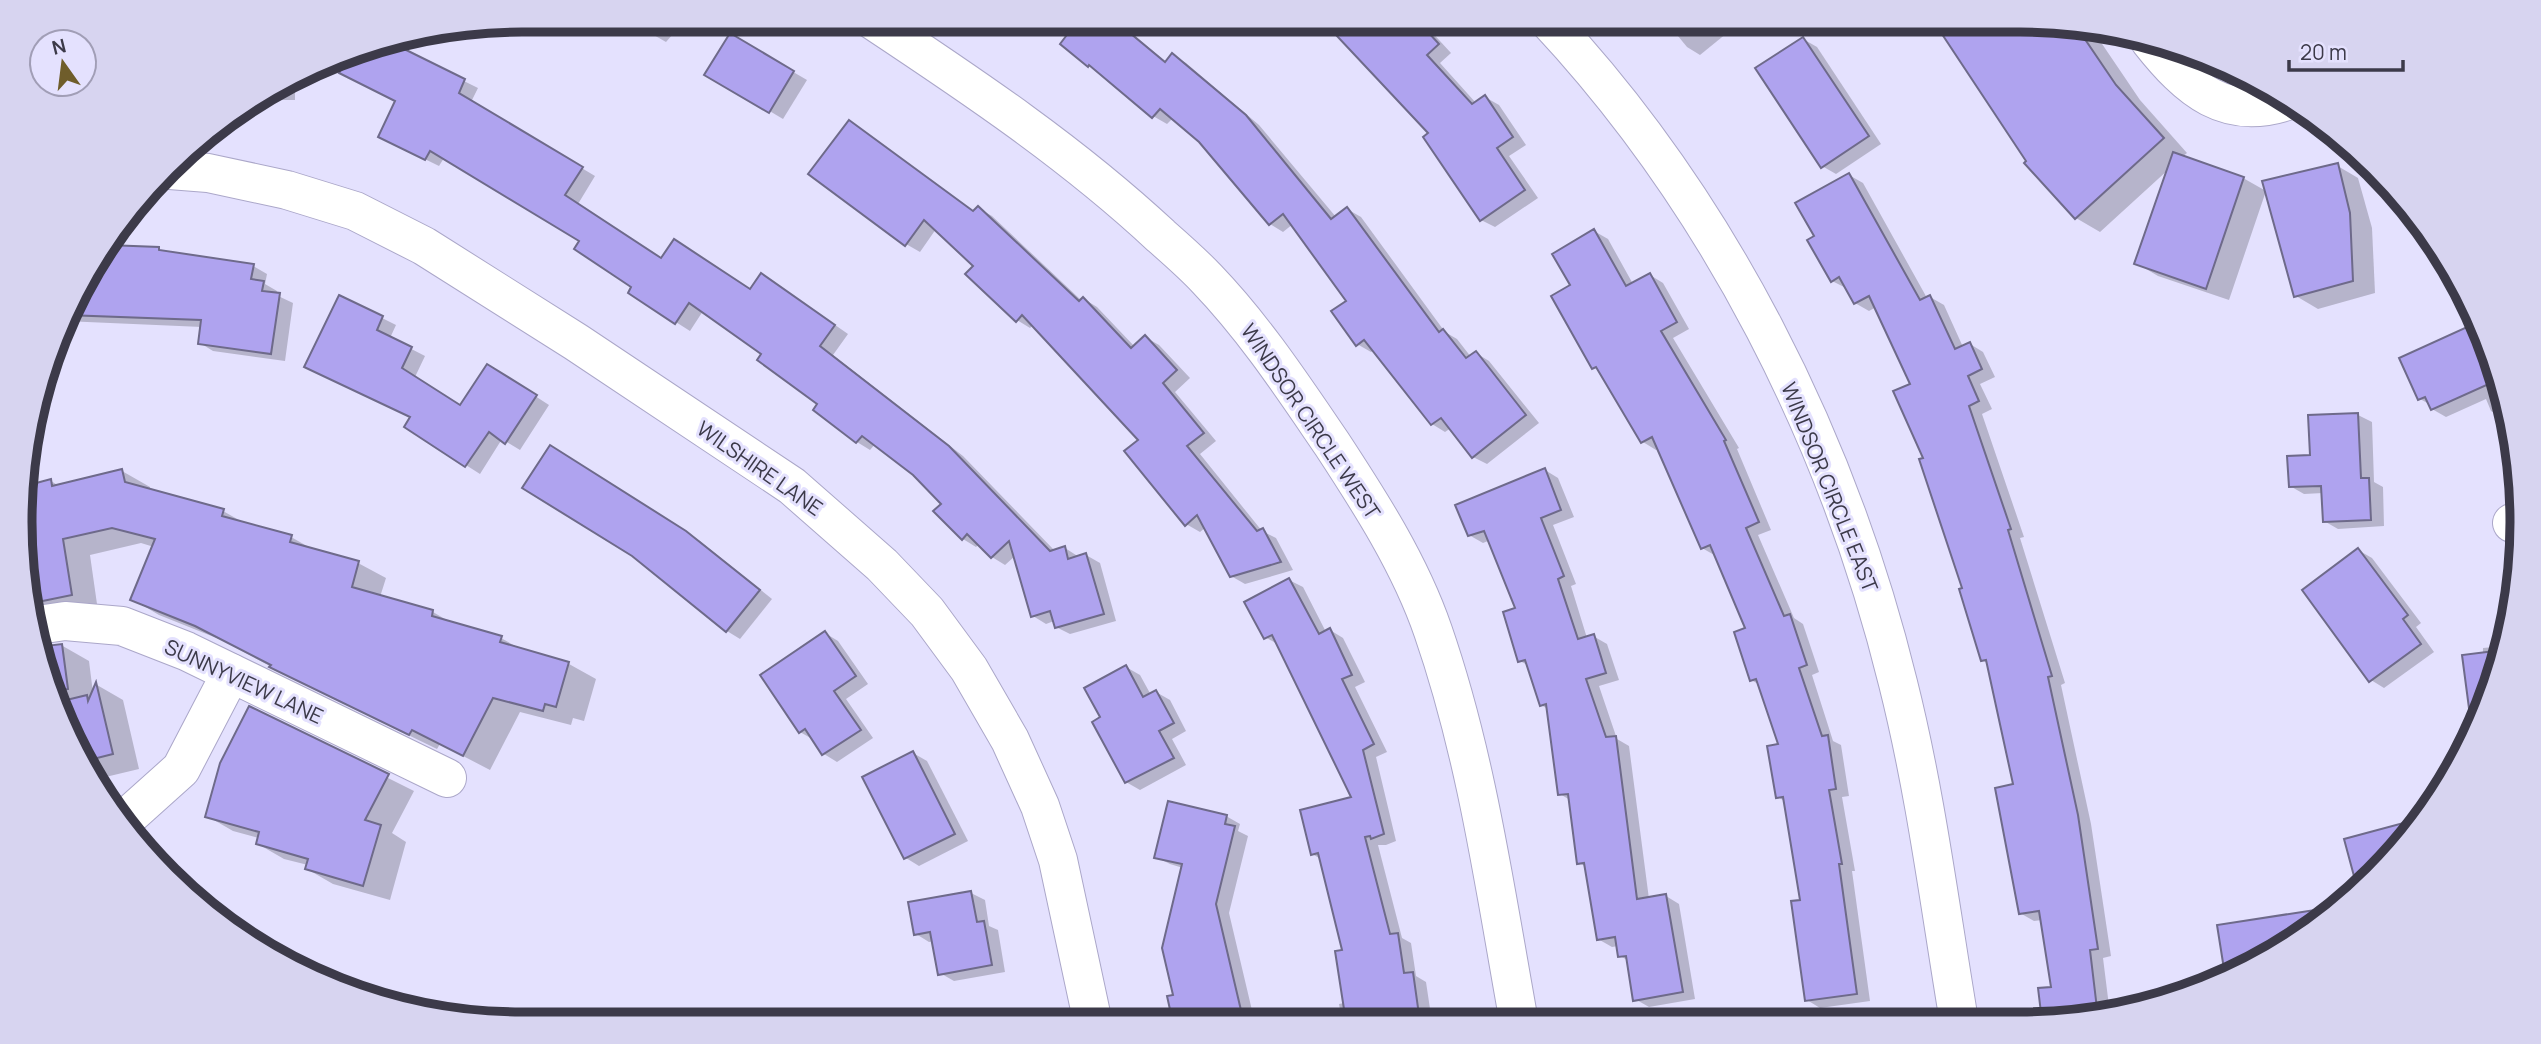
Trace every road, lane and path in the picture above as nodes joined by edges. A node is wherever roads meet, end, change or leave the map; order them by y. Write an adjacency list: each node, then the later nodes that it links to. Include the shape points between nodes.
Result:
1 (890, 32): 11 (street, WINDSOR CIRCLE WEST, via 1035,131 1117,195 1206,277 1253,331 1368,499 1432,628 1457,708 1477,786)
2 (1558, 32): 12 (street, WINDSOR CIRCLE EAST, via 1629,116 1720,249 1815,436 1866,570 1899,685)
3 (2159, 52): 4 (street, via 2195,88 2224,105 2248,109)
4 (2277, 105)
5 (180, 171): 10 (street, WILSHIRE LANE, via 287,190 355,211 424,246 792,486 873,556 934,622 969,669 1010,740 1058,860)
6 (42, 624): 7 (street, SUNNYVIEW LANE, via 65,621 121,626)
7 (230, 673): 8 (street, SUNNYVIEW LANE); 9 (street, via 181,769)
8 (447, 778)
9 (128, 815)
10 (1091, 1012)
11 (1517, 1012)
12 (1957, 1012)

